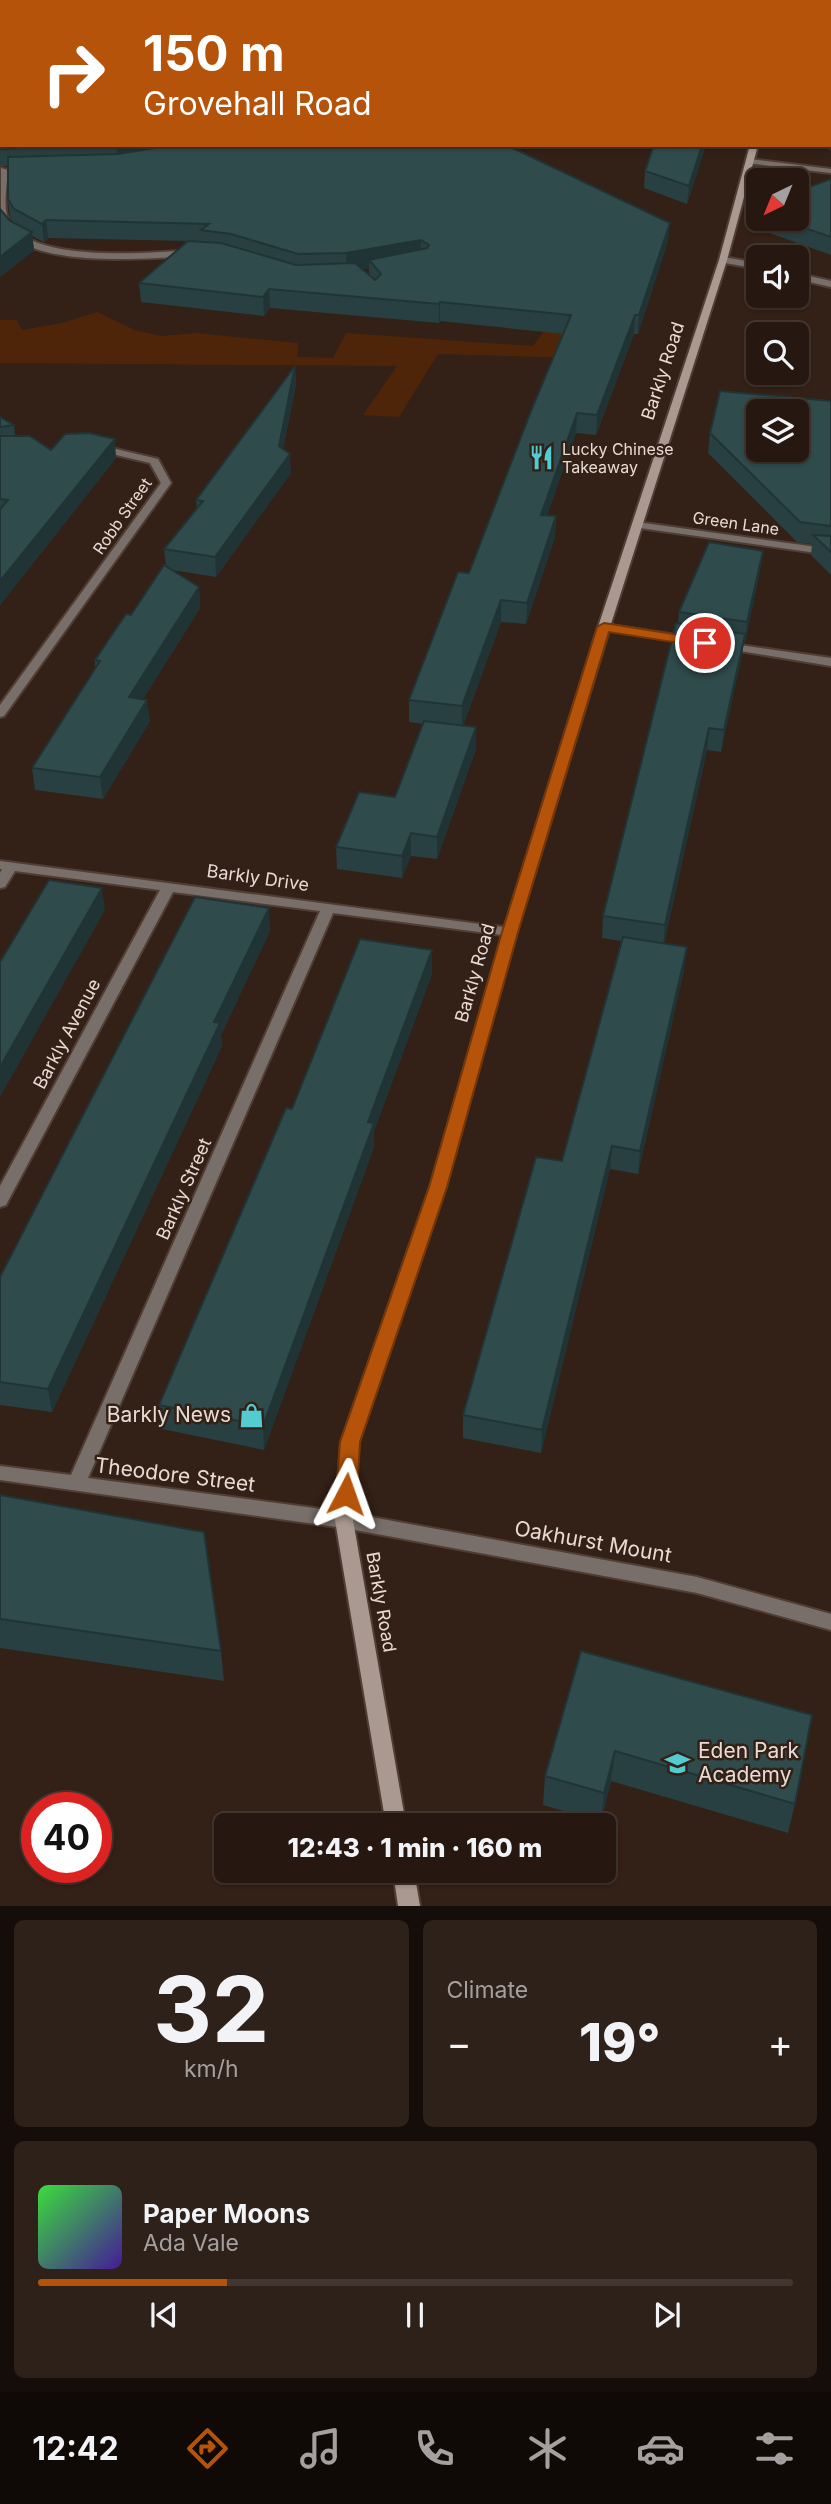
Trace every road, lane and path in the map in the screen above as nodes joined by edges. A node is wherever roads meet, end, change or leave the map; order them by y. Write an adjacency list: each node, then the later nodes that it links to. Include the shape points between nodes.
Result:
1 (753, 147): 2 (street, Barkly Road)
2 (749, 161): 5 (street); 7 (street, Barkly Road)
3 (17, 169): 4 (street)
4 (2, 170): 6 (street, via 0,211 6,226 24,239 87,256)
5 (831, 172)
6 (206, 253)
7 (723, 260): 8 (street); 12 (street, Barkly Road)
8 (746, 264)
9 (809, 279): 10 (street)
10 (831, 284)
11 (91, 447): 18 (street, Robb Street, via 154,461 166,483)
12 (637, 524): 13 (street, Green Lane); 14 (street, Barkly Road)
13 (831, 552)
14 (604, 627): 15 (street); 23 (street, Barkly Road)
15 (697, 641)
16 (711, 643): 17 (street)
17 (831, 662)
18 (0, 713)
19 (6, 865): 20 (street); 21 (street, Barkly Drive)
20 (0, 884)
21 (169, 886): 22 (street, Barkly Drive); 24 (street, Barkly Avenue)
22 (328, 908): 23 (street, Barkly Drive); 26 (street, Barkly Street)
23 (510, 932): 27 (street, Barkly Road, via 438,1187 350,1442)
24 (0, 1201)
25 (0, 1473): 26 (street, Theodore Street)
26 (76, 1485): 27 (street, Theodore Street)
27 (344, 1520): 28 (street, Oakhurst Mount, via 697,1584); 29 (street, Barkly Road)
28 (831, 1622)
29 (394, 1813)
30 (406, 1883): 31 (street)
31 (410, 1906)

